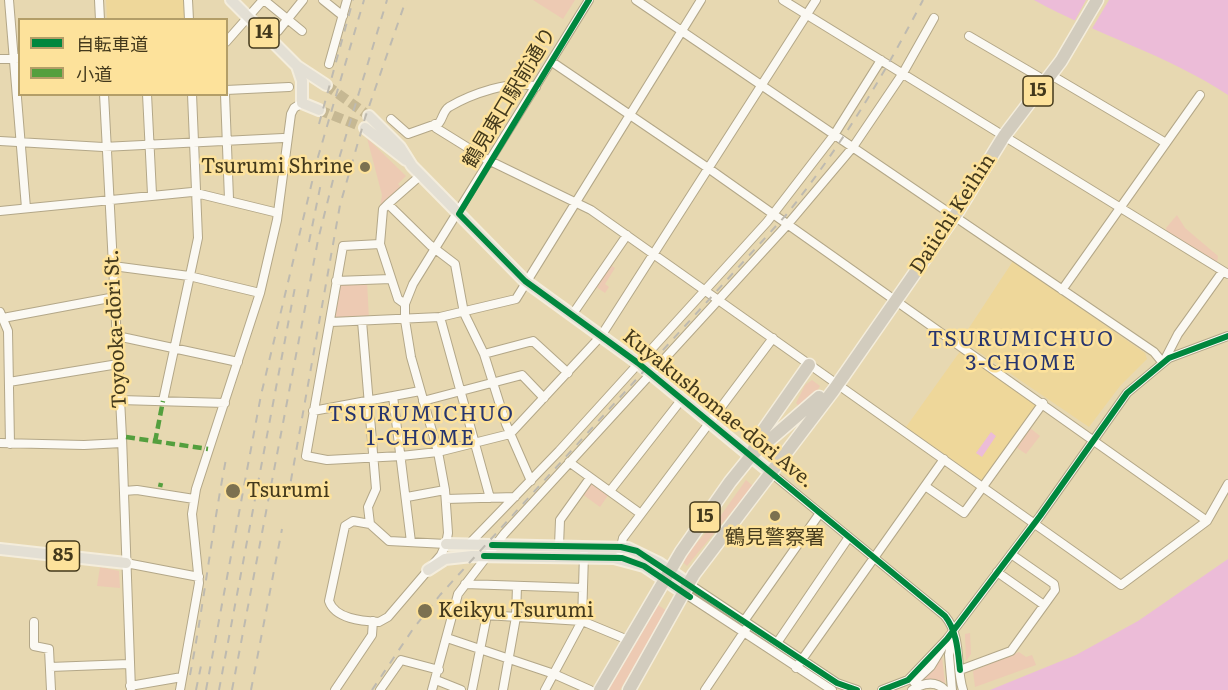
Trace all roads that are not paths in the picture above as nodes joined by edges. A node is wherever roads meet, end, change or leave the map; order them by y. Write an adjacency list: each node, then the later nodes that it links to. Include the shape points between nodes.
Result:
1 (9, 0): 27 (street)
2 (99, 0): 18 (street)
3 (188, 0): 19 (street)
4 (231, 0): 17 (main road, 14)
5 (263, 0): 17 (street); 21 (street)
6 (303, 0): 21 (street)
7 (323, 0): 16 (street)
8 (347, 0): 16 (street)
9 (589, 0): 30 (street, 鶴見東口駅前通り)
10 (636, 0): 24 (street)
11 (701, 0): 24 (street)
12 (783, 0): 15 (street)
13 (816, 0): 15 (street)
14 (1097, 0): 34 (highway, Daiichi Keihin / 15)
15 (807, 15): 29 (street); 37 (street)
16 (343, 16): 31 (street)
17 (248, 17): 26 (street); 32 (main road, 14)
18 (100, 18)
19 (189, 18)
20 (934, 18): 33 (street)
21 (288, 19): 22 (street); 23 (street)
22 (302, 30)
23 (278, 32)
24 (682, 32): 37 (street); 49 (street)
25 (969, 36): 34 (street)
26 (228, 40)
27 (17, 58): 28 (street); 35 (street)
28 (0, 59)
29 (880, 60): 33 (street); 54 (street)
30 (552, 62): 39 (street, 鶴見東口駅前通り); 49 (street)
31 (329, 64)
32 (297, 66): 36 (main road, 14); 47 (main road, 14)
33 (903, 73): 55 (street); 64 (street)
34 (1049, 78): 55 (highway, Daiichi Keihin / 15); 61 (street)
35 (18, 79)
36 (326, 85)
37 (762, 85): 54 (street); 67 (street)
38 (289, 87): 40 (street)
39 (536, 87): 52 (street, via 509,85 470,98 447,108 441,122); 66 (street, 鶴見東口駅前通り)
40 (228, 92)
41 (1200, 95): 61 (street)
42 (19, 96): 60 (street)
43 (104, 96): 63 (street, Toyooka-dōri St.)
44 (147, 96): 62 (street)
45 (192, 96): 59 (street)
46 (226, 96): 58 (street)
47 (302, 103): 48 (main road); 78 (street, via 291,114)
48 (320, 110)
49 (630, 114): 67 (street); 73 (street)
50 (369, 116): 65 (main road, Kuyakushomae-dōri Ave., via 400,147)
51 (391, 119): 52 (street, via 406,134)
52 (435, 124): 66 (street)
53 (365, 128): 65 (main road, Kuyakushomae-dōri Ave.)
54 (834, 135): 64 (street); 80 (street)
55 (1004, 136): 76 (street); 81 (highway, Daiichi Keihin / 15)
56 (283, 138): 58 (street)
57 (0, 141): 60 (street)
58 (227, 141): 59 (street); 72 (street)
59 (194, 142): 62 (street); 69 (street)
60 (21, 143): 63 (street); 75 (street)
61 (1166, 143): 76 (street)
62 (149, 144): 63 (street); 70 (street)
63 (107, 146): 71 (street, Toyooka-dōri St.)
64 (853, 147): 81 (street); 82 (street)
65 (407, 160): 68 (main road, Kuyakushomae-dōri Ave.)
66 (492, 160): 73 (street); 79 (street, 鶴見東口駅前通り)
67 (708, 168): 80 (street); 86 (street)
68 (421, 175): 74 (street); 79 (main road, Kuyakushomae-dōri Ave.)
69 (196, 192): 70 (street); 72 (street); 89 (street, via 198,238)
70 (152, 195): 71 (street)
71 (109, 199): 75 (street); 87 (street, Toyooka-dōri St.)
72 (229, 200): 78 (street)
73 (575, 202): 83 (street); 92 (street)
74 (388, 204): 84 (street, via 383,209); 85 (street)
75 (26, 208): 77 (street)
76 (1120, 208): 88 (street); 94 (street)
77 (0, 211)
78 (278, 213): 95 (street)
79 (459, 214): 85 (street, 鶴見東口駅前通り); 92 (main road, Kuyakushomae-dōri Ave.)
80 (773, 214): 82 (street); 93 (street)
81 (954, 216): 94 (street); 98 (highway, Daiichi Keihin / 15)
82 (788, 224): 97 (street); 98 (street)
83 (627, 235): 86 (street); 102 (street)
84 (380, 244): 90 (street); 91 (street, via 343,246)
85 (435, 250): 99 (street, 鶴見東口駅前通り); 100 (street, via 454,264)
86 (654, 254): 93 (street); 108 (street)
87 (113, 266): 89 (street); 96 (street, Toyooka-dōri St.)
88 (1225, 272): 115 (street, via 1178,334)
89 (189, 276): 95 (street); 111 (street)
90 (391, 279): 91 (street); 99 (street, via 398,298)
91 (336, 281): 106 (street)
92 (525, 281): 100 (street, via 516,298); 102 (main road, Kuyakushomae-dōri Ave.)
93 (705, 290): 97 (street); 114 (street)
94 (1062, 290): 115 (street, via 1154,352)
95 (260, 293): 113 (street)
96 (115, 297): 101 (street); 107 (street, Toyooka-dōri St.)
97 (719, 299): 110 (street); 119 (street)
98 (895, 300): 122 (highway, Daiichi Keihin / 15); 133 (street)
99 (405, 304): 104 (street, 鶴見東口駅前通り)
100 (464, 313): 103 (street); 112 (street)
101 (1, 315): 120 (street, via 8,331)
102 (572, 315): 108 (main road, Kuyakushomae-dōri Ave.)
103 (440, 316): 104 (street); 124 (street)
104 (405, 320): 105 (street); 123 (street, 鶴見東口駅前通り)
105 (362, 321): 106 (street); 129 (street)
106 (331, 322): 134 (street)
107 (117, 336): 111 (street); 116 (street, Toyooka-dōri St.)
108 (601, 336): 114 (main road, Kuyakushomae-dōri Ave.); 118 (street)
109 (1228, 336): 115 (street, via 1186,350)
110 (773, 338): 117 (street); 135 (street)
111 (175, 348): 113 (street); 131 (street)
112 (484, 354): 118 (street, via 533,341); 121 (street)
113 (238, 362): 132 (street)
114 (638, 363): 119 (main road, Kuyakushomae-dōri Ave.); 142 (street)
115 (1163, 363): 137 (street, via 1127,393)
116 (118, 364): 120 (street); 128 (street, Toyooka-dōri St.)
117 (809, 365): 122 (street); 145 (highway, 15, via 760,435)
118 (568, 373): 126 (street)
119 (651, 373): 127 (main road, Kuyakushomae-dōri Ave.); 148 (street)
120 (9, 382): 141 (street)
121 (494, 382): 124 (street); 126 (street, via 522,375); 136 (street)
122 (836, 384): 145 (highway, Daiichi Keihin / 15); 147 (street); 149 (highway, Daiichi Keihin / 15)
123 (420, 391): 125 (street); 130 (street, 鶴見東口駅前通り)
124 (461, 391): 130 (street); 140 (street)
125 (393, 396): 129 (street); 144 (street)
126 (544, 398): 136 (street)
127 (682, 399): 135 (main road, Kuyakushomae-dōri Ave.); 157 (street)
128 (120, 400): 131 (street); 139 (street, Toyooka-dōri St.)
129 (368, 400): 134 (street); 146 (street)
130 (423, 401): 143 (street, 鶴見東口駅前通り)
131 (163, 402): 132 (street)
132 (225, 403): 161 (street)
133 (1042, 404): 137 (street); 154 (street)
134 (314, 411): 146 (street, via 306,456 327,460)
135 (710, 422): 145 (main road, Kuyakushomae-dōri Ave.); 164 (street)
136 (510, 435): 140 (street); 151 (street)
137 (1094, 441): 165 (street); 167 (street)
138 (0, 443): 141 (street)
139 (122, 443): 141 (street); 156 (street, Toyooka-dōri St.)
140 (475, 443): 143 (street); 160 (street)
141 (10, 444)
142 (559, 451): 148 (street); 151 (street)
143 (438, 452): 144 (street); 155 (street, 鶴見東口駅前通り)
144 (401, 456): 146 (street); 158 (street)
145 (751, 456): 149 (main road, Kuyakushomae-dōri Ave.); 184 (highway, Daiichi Keihin / 15)
146 (374, 459): 166 (street, via 376,489 368,507)
147 (944, 459): 153 (street); 154 (street)
148 (569, 461): 150 (street); 172 (street)
149 (770, 472): 163 (street, Kuyakushomae-dōri Ave.); 189 (highway, Daiichi Keihin / 15)
150 (590, 477): 157 (street); 173 (street, via 560,520)
151 (531, 481): 159 (street)
152 (1228, 484): 165 (street)
153 (925, 486): 154 (street, via 964,513); 180 (street)
154 (983, 488): 167 (street)
155 (445, 490): 158 (street); 162 (street, 鶴見東口駅前通り)
156 (124, 491): 161 (street); 181 (street, Toyooka-dōri St.)
157 (610, 491): 164 (street)
158 (407, 497): 169 (street)
159 (515, 497): 160 (street); 171 (street)
160 (490, 498): 162 (street)
161 (194, 499): 185 (street, via 192,523)
162 (446, 500): 170 (street, 鶴見東口駅前通り)
163 (820, 513): 168 (street, Kuyakushomae-dōri Ave.); 197 (street)
164 (641, 514): 176 (street, via 623,538)
165 (1207, 521): 167 (street, via 1121,585)
166 (370, 524): 169 (street, via 389,542); 194 (street, via 353,521 345,526 329,601 336,612)
167 (1034, 524): 177 (street)
168 (849, 537): 180 (street, Kuyakushomae-dōri Ave.); 203 (street)
169 (411, 542): 170 (street)
170 (447, 544): 171 (main road); 178 (main road, via 454,551); 182 (street)
171 (469, 544): 172 (main road)
172 (496, 545): 173 (main road); 179 (street)
173 (559, 546): 175 (main road)
174 (0, 549): 181 (main road, 85)
175 (584, 552): 176 (main road); 179 (main road); 188 (street)
176 (620, 553): 184 (main road)
177 (1011, 554): 183 (street); 190 (street, via 1054,584 1055,590)
178 (472, 556): 179 (main road); 182 (main road, via 445,559)
179 (489, 556): 186 (street)
180 (874, 557): 198 (street, Kuyakushomae-dōri Ave., via 945,616); 206 (street)
181 (126, 563): 185 (street); 207 (street, Toyooka-dōri St.)
182 (428, 570): 194 (street, via 388,616)
183 (998, 572): 190 (street); 198 (street)
184 (667, 575): 189 (main road); 202 (highway, Daiichi Keihin / 15)
185 (199, 578): 213 (street)
186 (465, 584): 187 (street); 191 (street)
187 (517, 586): 188 (street); 193 (street)
188 (583, 588): 195 (street)
189 (686, 589): 197 (street); 199 (street); 227 (highway, Daiichi Keihin / 15)
190 (1044, 605): 211 (street, via 1011,651)
191 (453, 614): 192 (street); 200 (street)
192 (487, 615): 193 (street); 204 (street)
193 (516, 617): 195 (street); 205 (street)
194 (373, 621): 218 (street, via 372,635)
195 (582, 621): 202 (street); 212 (street)
196 (34, 622): 208 (street, via 33,644 49,648)
197 (747, 623): 199 (street); 203 (street)
198 (953, 631): 201 (street); 211 (street); 235 (street, via 949,655)
199 (743, 633): 209 (street); 228 (street)
200 (447, 638): 204 (street); 210 (street)
201 (947, 639): 231 (street, via 908,680); 232 (street, via 932,666)
202 (628, 640): 226 (highway, Daiichi Keihin / 15)
203 (777, 643): 206 (street)
204 (482, 649): 205 (street); 222 (street)
205 (509, 658): 212 (street); 223 (street)
206 (802, 660): 209 (street); 230 (street, via 837,683)
207 (129, 664): 208 (street); 215 (street, Toyooka-dōri St.)
208 (50, 668): 216 (street)
209 (796, 668): 229 (street)
210 (439, 670): 214 (street); 219 (street, via 401,660)
211 (960, 670): 236 (street)
212 (554, 674): 224 (street); 225 (street)
213 (182, 677): 215 (street); 217 (street)
214 (436, 680): 220 (street); 221 (street)
215 (130, 688)
216 (51, 690)
217 (180, 690)
218 (335, 690)
219 (380, 690)
220 (432, 690)
221 (461, 690)
222 (472, 690)
223 (503, 690)
224 (545, 690)
225 (590, 690)
226 (600, 690)
227 (629, 690)
228 (705, 690)
229 (832, 690)
230 (858, 690)
231 (882, 690)
232 (899, 690)
233 (912, 690): 234 (street, via 929,683)
234 (945, 690)
235 (952, 690)
236 (963, 690)

